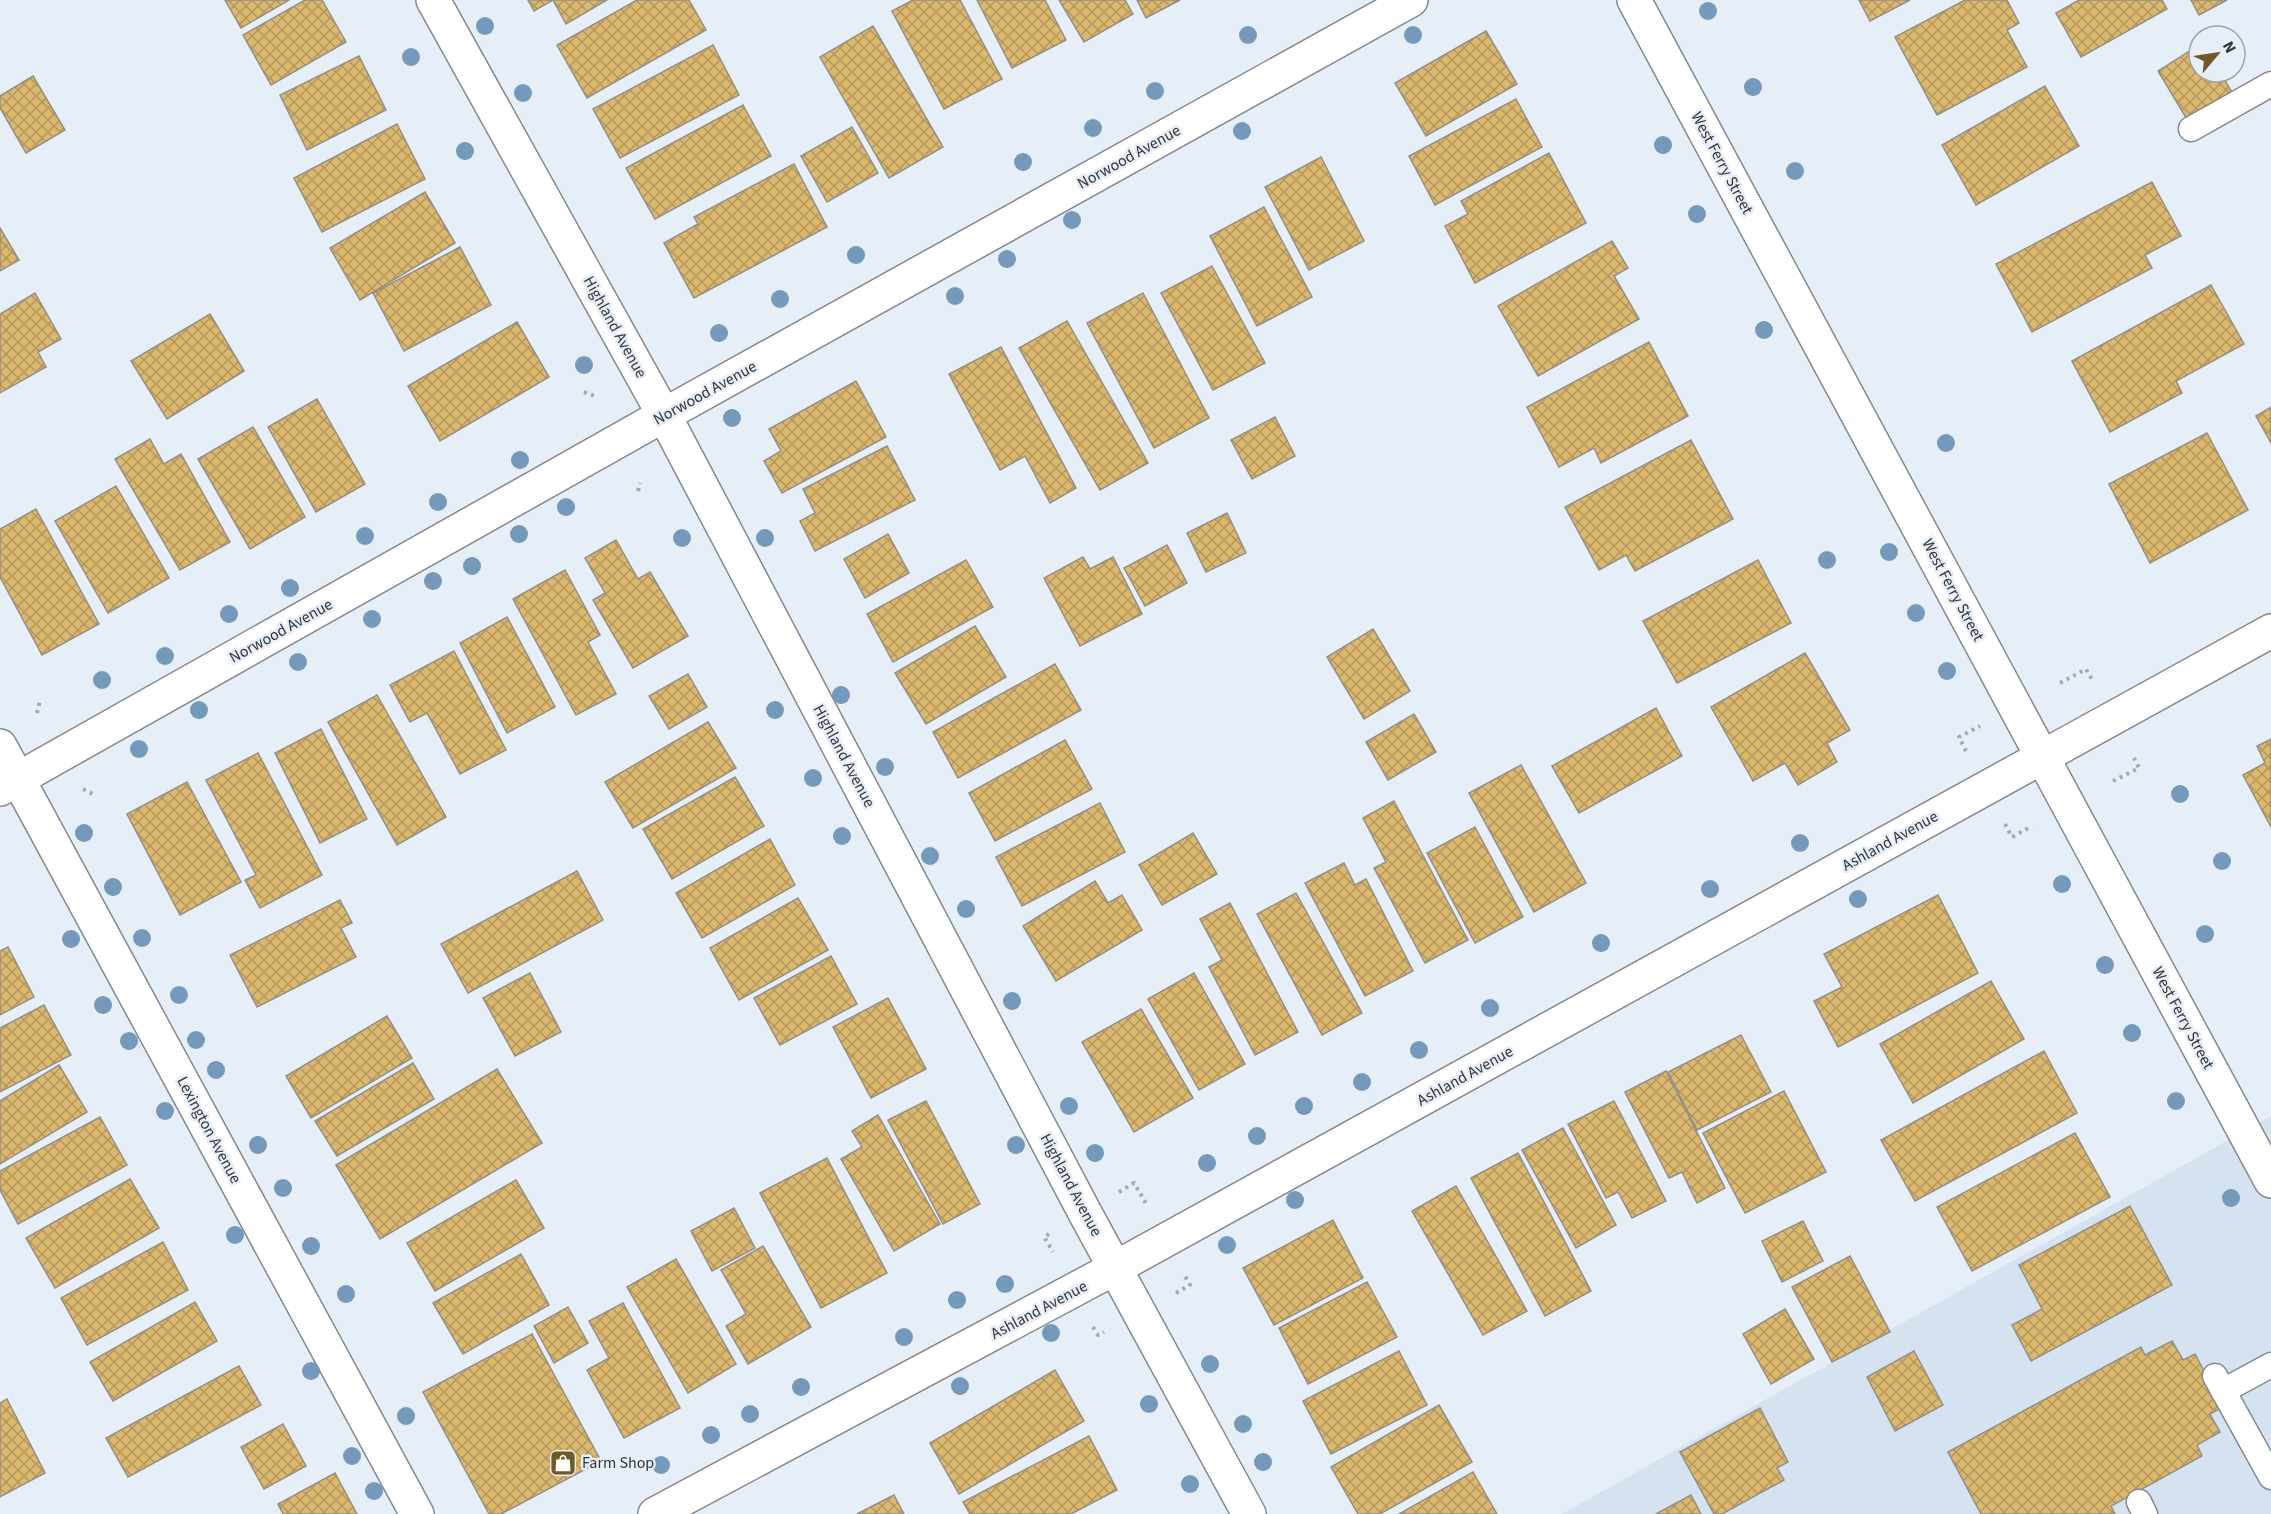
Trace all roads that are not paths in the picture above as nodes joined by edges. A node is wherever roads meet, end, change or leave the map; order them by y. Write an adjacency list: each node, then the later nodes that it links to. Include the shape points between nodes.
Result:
1 (433, 0): 6 (street, Highland Avenue)
2 (1411, 0): 6 (street, Norwood Avenue)
3 (1634, 0): 9 (street, West Ferry Street)
4 (2271, 84): 5 (lane)
5 (2191, 129)
6 (664, 415): 10 (street, Norwood Avenue); 12 (street, Highland Avenue)
7 (2271, 631): 9 (street, Ashland Avenue)
8 (0, 746): 10 (street, Lexington Avenue)
9 (2042, 757): 11 (street, West Ferry Street); 12 (street, Ashland Avenue)
10 (9, 784): 15 (street, Lexington Avenue)
11 (2271, 1181)
12 (1115, 1268): 16 (street, Ashland Avenue); 17 (street, Highland Avenue)
13 (2271, 1365): 14 (lane, via 2219,1384)
14 (2271, 1477)
15 (417, 1514)
16 (655, 1514)
17 (1250, 1514)

